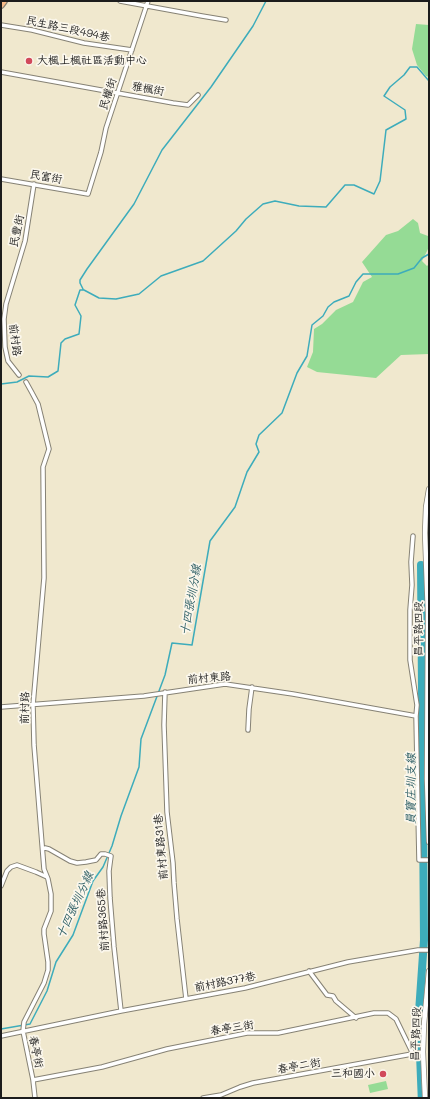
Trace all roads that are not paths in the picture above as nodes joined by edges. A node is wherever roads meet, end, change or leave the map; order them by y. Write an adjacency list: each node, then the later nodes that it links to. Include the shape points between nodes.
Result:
1 (4, 1): 4 (main road)
2 (120, 1): 5 (street)
3 (148, 1): 5 (street, 民權街)
4 (1, 5)
5 (146, 6): 6 (street); 8 (street, 民權街)
6 (226, 20)
7 (1, 24): 8 (street, 民生路三段494巷, via 84,43)
8 (132, 50): 10 (street, 民權街)
9 (1, 72): 10 (street, 雅楓街)
10 (118, 93): 11 (street, 雅楓街, via 188,105); 14 (street, 民權街)
11 (198, 96)
12 (1, 179): 13 (street, 民富街)
13 (34, 184): 14 (street, 民富街); 15 (street, 民豐街, via 25,241)
14 (88, 194)
15 (6, 304): 16 (street, 前村路, via 5,347 8,362)
16 (19, 375)
17 (26, 382): 24 (street, 前村路, via 38,404 49,450 43,467 44,578)
18 (429, 489): 19 (street, 昌平路四段)
19 (427, 515): 21 (street, 昌平路四段, via 425,533)
20 (413, 536): 27 (street, via 410,660 417,705)
21 (429, 614): 26 (street, 昌平路四段)
22 (252, 687): 23 (street, 前村東路, via 225,684); 27 (street, 前村東路); 28 (street)
23 (165, 692): 24 (street, 前村東路); 38 (street, 前村東路31巷, via 167,812)
24 (33, 705): 25 (street, 前村東路); 31 (street, 前村路)
25 (1, 707)
26 (428, 711): 29 (street, 昌平路四段)
27 (416, 716): 32 (street, via 419,860)
28 (248, 730)
29 (428, 799): 30 (street, 昌平路四段)
30 (429, 842)
31 (42, 849): 33 (street, 前村路); 39 (street, 前村路365巷, via 49,849 77,863 96,860 101,854 111,856 110,898)
32 (429, 860)
33 (47, 877): 34 (street, via 16,865 7,871); 41 (street, 前村路, via 51,894 51,911 44,929 48,970 24,1022)
34 (1, 886)
35 (429, 950): 36 (street, 前村路377巷, via 361,959)
36 (309, 971): 38 (street, 前村路377巷, via 245,988); 40 (street, via 327,995 333,996)
37 (429, 971): 43 (street, 昌平路四段)
38 (186, 999): 39 (street, 前村路377巷)
39 (121, 1011): 41 (street, 前村路377巷)
40 (356, 1018): 44 (street, 春亭三街, via 374,1013 388,1013 396,1019); 45 (street, 春亭三街, via 278,1033 247,1033 167,1049 102,1067)
41 (23, 1031): 42 (street, 春亭街); 45 (street, 春亭街)
42 (1, 1036)
43 (423, 1052): 44 (street, 春亭二街); 48 (street, 昌平路四段)
44 (415, 1054): 47 (street, 春亭二街, via 253,1083 221,1095)
45 (33, 1080): 46 (street, 春亭街)
46 (35, 1098)
47 (203, 1098)
48 (425, 1098)

